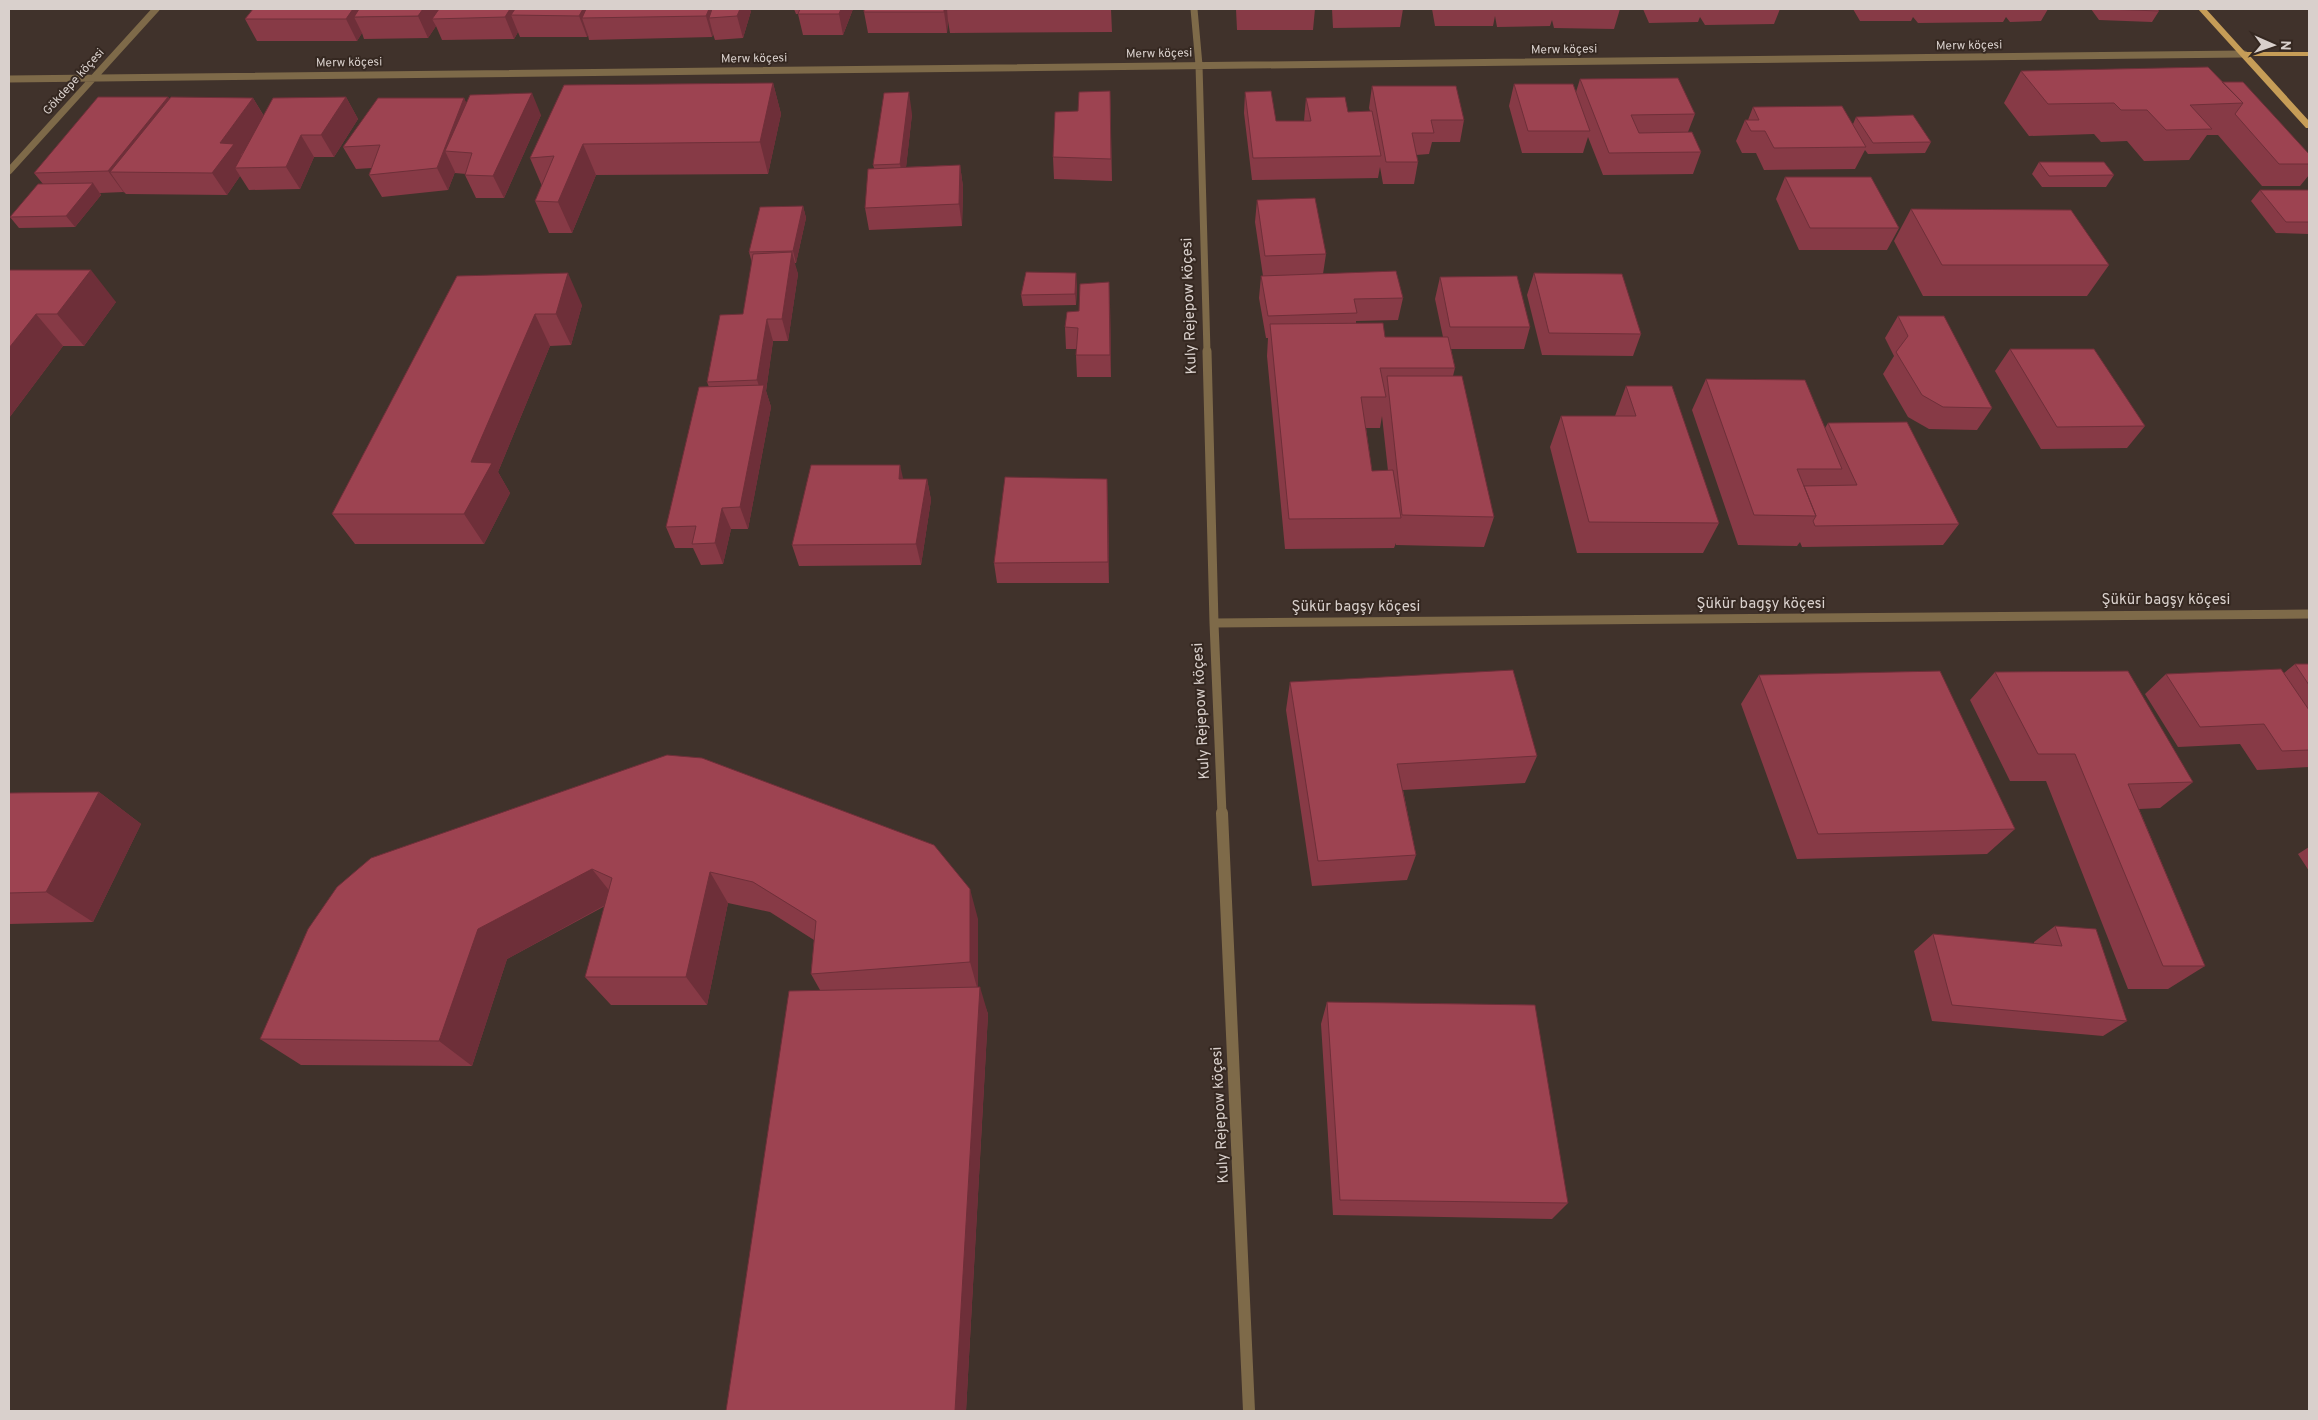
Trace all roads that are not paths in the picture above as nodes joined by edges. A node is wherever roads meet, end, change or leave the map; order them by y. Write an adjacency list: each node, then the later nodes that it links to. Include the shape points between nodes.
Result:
1 (156, 9): 7 (street, Gökdepe köçesi)
2 (1194, 9): 6 (street, Kuly Rejepow köçesi)
3 (2202, 9): 4 (main road)
4 (2244, 54): 5 (main road, Merw köçesi); 6 (street, Merw köçesi); 9 (main road)
5 (2309, 54)
6 (1199, 65): 7 (street, Merw köçesi); 12 (street, Kuly Rejepow köçesi)
7 (93, 77): 8 (street, Merw köçesi); 10 (street, Gökdepe köçesi)
8 (9, 79)
9 (2309, 126)
10 (9, 171)
11 (2309, 614): 12 (street, Şükür bagşy köçesi)
12 (1214, 623): 13 (street, Kuly Rejepow köçesi)
13 (1249, 1411)

